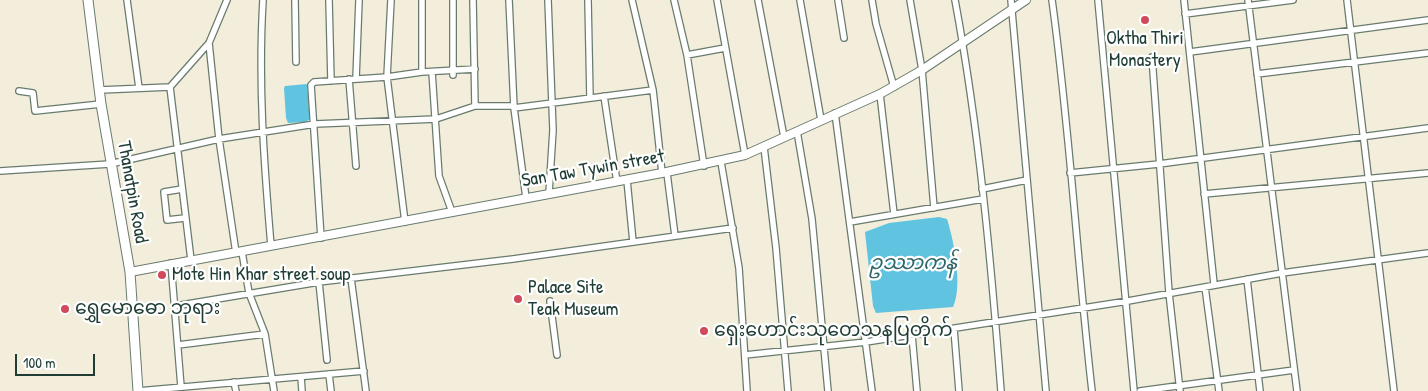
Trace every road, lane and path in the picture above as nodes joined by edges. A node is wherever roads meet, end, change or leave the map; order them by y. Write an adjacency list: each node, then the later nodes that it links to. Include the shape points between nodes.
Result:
1 (88, 0): 60 (main road, Thanatpin Road)
2 (128, 0): 59 (street)
3 (227, 0): 38 (street)
4 (263, 0): 78 (street)
5 (295, 0): 45 (street)
6 (330, 0): 56 (street)
7 (359, 0): 55 (street)
8 (391, 0): 53 (street)
9 (422, 0): 49 (street)
10 (453, 0): 51 (street)
11 (473, 0): 47 (street)
12 (509, 0): 69 (street)
13 (548, 0): 67 (street)
14 (588, 0): 65 (street)
15 (632, 0): 61 (street)
16 (674, 0): 43 (street)
17 (717, 0): 40 (street)
18 (758, 0): 80 (street)
19 (800, 0): 73 (street)
20 (838, 0): 36 (street)
21 (872, 0): 58 (street)
22 (910, 0): 48 (street)
23 (955, 0): 37 (street)
24 (1011, 0): 32 (street)
25 (1026, 0): 32 (street, San Taw Tywin street)
26 (1052, 0): 95 (street, via 1065,97)
27 (1098, 0): 92 (street)
28 (1184, 0): 33 (street)
29 (1294, 0): 31 (street)
30 (1347, 0): 35 (street)
31 (1248, 3): 33 (street); 39 (street)
32 (1011, 9): 37 (street, San Taw Tywin street); 99 (street)
33 (1185, 14): 41 (street)
34 (1428, 20): 35 (street)
35 (1351, 32): 39 (street, via 1326,32); 46 (street)
36 (844, 38)
37 (963, 41): 48 (street, San Taw Tywin street); 103 (street)
38 (209, 43): 57 (street); 81 (street)
39 (1253, 43): 41 (street); 52 (street)
40 (725, 48): 43 (street); 85 (street)
41 (1190, 52): 86 (street)
42 (1428, 53): 46 (street)
43 (687, 55): 91 (street)
44 (1152, 57): 89 (street)
45 (296, 62)
46 (1355, 63): 52 (street); 79 (street)
47 (475, 69): 51 (street); 68 (street)
48 (922, 70): 58 (street, San Taw Tywin street); 108 (street)
49 (422, 72): 50 (street); 53 (street)
50 (432, 72): 51 (street); 71 (street)
51 (453, 73)
52 (1257, 74): 84 (street)
53 (387, 77): 55 (street); 72 (street)
54 (349, 79): 55 (street); 56 (street); 75 (street)
55 (356, 79)
56 (330, 81): 74 (street, via 312,85)
57 (170, 87): 59 (street); 82 (street)
58 (894, 87): 63 (street, San Taw Tywin street)
59 (139, 88): 60 (street)
60 (100, 90): 66 (main road, Thanatpin Road)
61 (653, 90): 64 (street); 94 (street)
62 (19, 91): 66 (street, via 33,93 35,111)
63 (880, 94): 70 (street, San Taw Tywin street); 110 (street)
64 (604, 96): 65 (street); 100 (street)
65 (590, 98): 67 (street)
66 (101, 104): 88 (main road, Thanatpin Road)
67 (551, 104): 69 (street); 104 (street, via 553,130)
68 (475, 106): 69 (street); 71 (street)
69 (514, 107): 106 (street)
70 (835, 113): 73 (street, San Taw Tywin street); 113 (street)
71 (436, 119): 72 (street); 109 (street, via 439,176)
72 (394, 120): 75 (street); 112 (street)
73 (821, 120): 77 (street, San Taw Tywin street)
74 (315, 124): 75 (street); 78 (street); 116 (street)
75 (353, 124): 90 (street)
76 (1428, 128): 79 (street)
77 (797, 131): 80 (street, San Taw Tywin street); 144 (street, via 812,218)
78 (261, 134): 81 (street); 118 (street)
79 (1364, 135): 84 (street); 97 (street)
80 (784, 137): 83 (street, San Taw Tywin street)
81 (219, 139): 82 (street); 119 (street)
82 (177, 147): 88 (street); 102 (street)
83 (764, 147): 85 (street, San Taw Tywin street); 145 (street)
84 (1266, 150): 86 (street); 101 (street)
85 (745, 156): 87 (street, San Taw Tywin street)
86 (1200, 159): 89 (street); 105 (street)
87 (721, 162): 91 (street, San Taw Tywin street); 114 (street)
88 (110, 164): 93 (street); 124 (main road, Thanatpin Road)
89 (1159, 164): 92 (street); 132 (street)
90 (356, 166)
91 (704, 166): 94 (street, San Taw Tywin street)
92 (1114, 167): 95 (street); 134 (street)
93 (0, 171)
94 (664, 173): 98 (street, San Taw Tywin street); 115 (street)
95 (1070, 173): 136 (street)
96 (1428, 173): 97 (street)
97 (1370, 178): 101 (street); 121 (street)
98 (627, 180): 100 (street, San Taw Tywin street); 117 (street)
99 (1027, 180): 103 (street); 137 (street)
100 (617, 182): 104 (street, San Taw Tywin street)
101 (1271, 187): 105 (street); 125 (street)
102 (182, 189): 111 (street); 111 (street, via 164,192 166,220)
103 (982, 189): 107 (street)
104 (549, 193): 106 (street, San Taw Tywin street)
105 (1204, 194): 129 (street)
106 (526, 198): 109 (street, San Taw Tywin street)
107 (983, 199): 108 (street); 138 (street)
108 (934, 208): 110 (street)
109 (452, 212): 112 (street, San Taw Tywin street)
110 (894, 214): 113 (street)
111 (186, 218): 122 (street)
112 (406, 222): 116 (street, San Taw Tywin street)
113 (850, 222): 142 (street)
114 (734, 228): 115 (street); 147 (street)
115 (675, 236): 117 (street)
116 (321, 238): 118 (street, San Taw Tywin street)
117 (633, 242): 126 (street)
118 (271, 246): 119 (street, San Taw Tywin street)
119 (239, 252): 122 (street, San Taw Tywin street); 131 (street)
120 (1428, 253): 121 (street)
121 (1380, 259): 125 (street); 180 (street)
122 (192, 260): 123 (street, San Taw Tywin street)
123 (171, 263): 124 (street, San Taw Tywin street); 135 (street)
124 (130, 272): 160 (main road, Thanatpin Road)
125 (1282, 273): 127 (street); 149 (street)
126 (351, 278): 128 (street); 150 (street)
127 (1246, 279): 129 (street); 152 (street)
128 (319, 282): 131 (street); 148 (street)
129 (1214, 284): 130 (street)
130 (1205, 286): 132 (street); 155 (street)
131 (249, 293): 135 (street); 140 (street)
132 (1169, 293): 134 (street); 159 (street)
133 (550, 301): 146 (street)
134 (1128, 301): 136 (street); 175 (street)
135 (175, 306): 143 (street)
136 (1082, 308): 137 (street); 174 (street)
137 (1039, 314): 138 (street); 173 (street)
138 (996, 320): 139 (street); 172 (street)
139 (954, 329): 141 (street); 171 (street)
140 (265, 334): 143 (street); 154 (street)
141 (912, 335): 142 (street); 170 (street)
142 (866, 342): 144 (street); 169 (street)
143 (178, 345): 157 (street)
144 (825, 346): 145 (street); 168 (street)
145 (785, 352): 147 (street); 167 (street)
146 (557, 355)
147 (745, 355): 166 (street)
148 (327, 360)
149 (1294, 370): 152 (street); 179 (street)
150 (364, 371): 151 (street); 165 (street)
151 (329, 374): 153 (street); 164 (street)
152 (1257, 375): 155 (street); 178 (street)
153 (301, 376): 154 (street); 163 (street)
154 (272, 378): 156 (street); 162 (street)
155 (1218, 380): 159 (street); 177 (street)
156 (234, 382): 158 (street); 161 (street)
157 (181, 387): 158 (street); 160 (street)
158 (209, 388)
159 (1180, 389): 176 (street)
160 (138, 391)
161 (236, 391)
162 (274, 391)
163 (302, 391)
164 (331, 391)
165 (366, 391)
166 (747, 391)
167 (788, 391)
168 (828, 391)
169 (872, 391)
170 (918, 391)
171 (959, 391)
172 (1001, 391)
173 (1046, 391)
174 (1092, 391)
175 (1134, 391)
176 (1140, 391)
177 (1219, 391)
178 (1260, 391)
179 (1297, 391)
180 (1394, 391)

